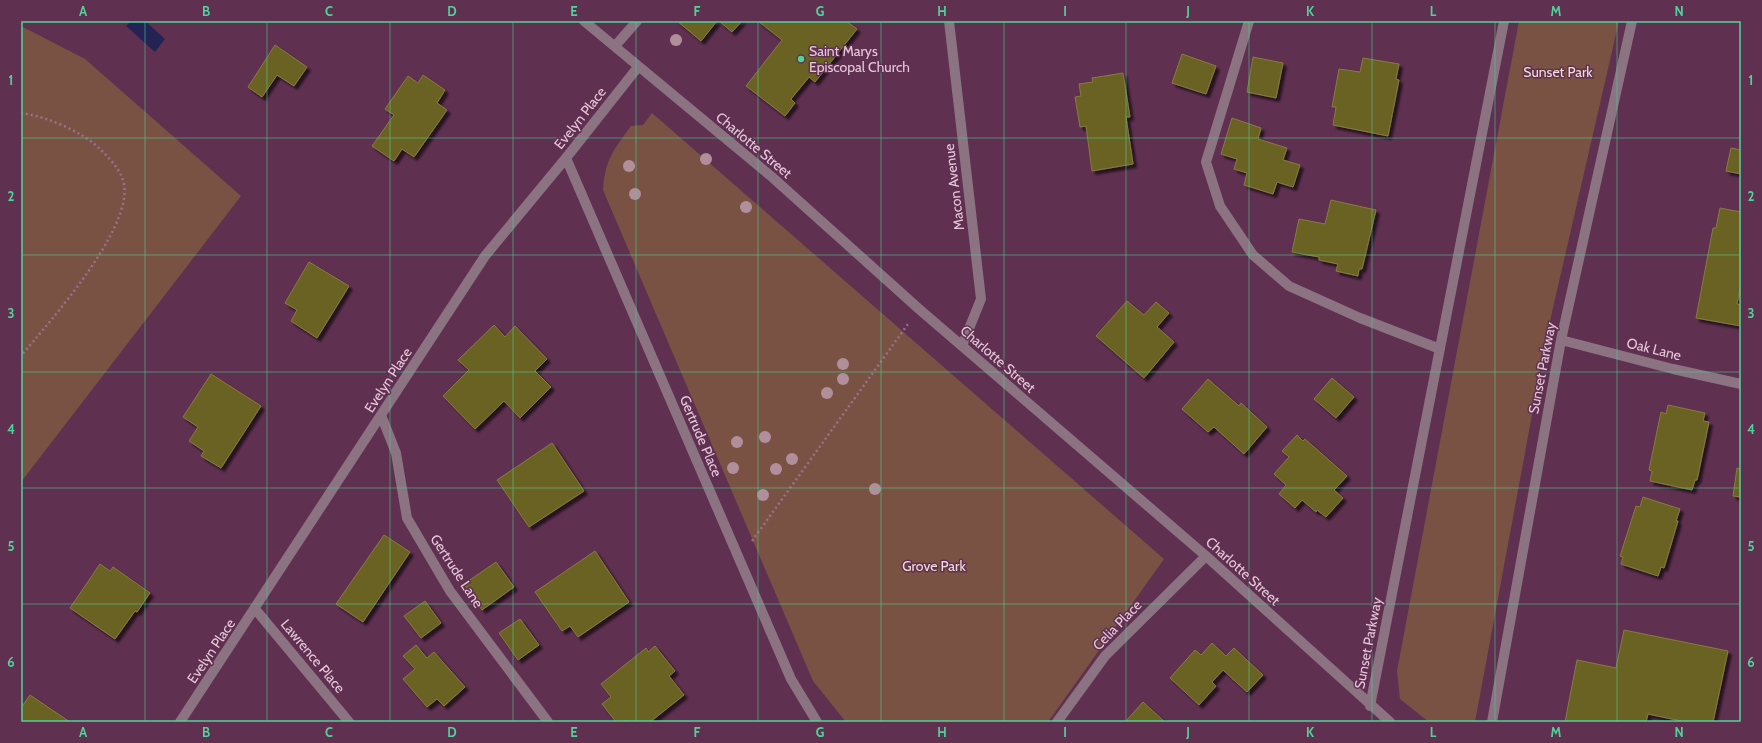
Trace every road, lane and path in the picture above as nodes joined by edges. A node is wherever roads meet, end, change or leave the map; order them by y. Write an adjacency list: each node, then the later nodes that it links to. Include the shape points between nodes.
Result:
1 (584, 21): 7 (street, Charlotte Street)
2 (637, 21): 7 (street)
3 (949, 21): 13 (street, Macon Avenue, via 981,299)
4 (1249, 21): 14 (street, via 1206,162 1220,206 1253,255 1289,286 1360,318)
5 (1504, 21): 14 (street, Sunset Parkway)
6 (1632, 21): 12 (street, Sunset Parkway)
7 (615, 46): 8 (street, Charlotte Street)
8 (638, 67): 10 (street, Evelyn Place); 11 (street, Charlotte Street, via 772,178)
9 (21, 113): 15 (path, via 59,125 94,143 120,172 124,185 124,199 115,226 97,258)
10 (566, 158): 17 (street, Evelyn Place, via 485,256); 19 (street, Gertrude Place)
11 (919, 309): 13 (street, Charlotte Street); 19 (path)
12 (1561, 340): 16 (street, Oak Lane); 28 (street, Sunset Parkway)
13 (962, 346): 18 (street, Charlotte Street)
14 (1440, 349): 21 (street, Sunset Parkway)
15 (21, 356)
16 (1741, 384)
17 (381, 416): 20 (street, Evelyn Place); 24 (street, Gertrude Lane, via 396,453 407,518 450,591)
18 (1206, 556): 21 (street, Charlotte Street); 26 (street, Celia Place, via 1105,656)
19 (739, 559): 25 (street, Gertrude Place, via 791,679)
20 (255, 609): 22 (street, Evelyn Place); 23 (street, Lawrence Place)
21 (1370, 706): 27 (street, Charlotte Street)
22 (180, 722)
23 (349, 722)
24 (548, 722)
25 (817, 722)
26 (1057, 722)
27 (1390, 722)
28 (1492, 722)

